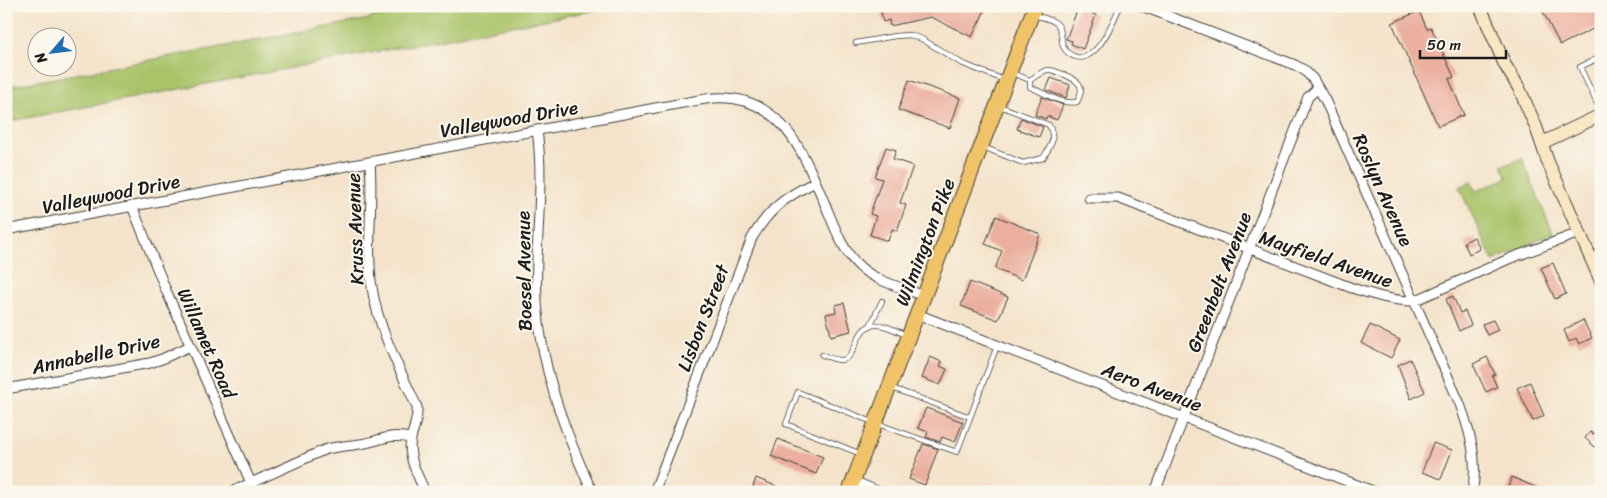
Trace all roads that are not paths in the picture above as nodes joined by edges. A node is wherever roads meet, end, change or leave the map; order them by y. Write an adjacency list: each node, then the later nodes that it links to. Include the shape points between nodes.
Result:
1 (1120, 6): 4 (lane, via 1097,49 1090,56 1081,58 1067,52 1056,23)
2 (1142, 6): 9 (street, Roslyn Avenue, via 1295,65 1304,70)
3 (1480, 6): 13 (main road)
4 (1034, 10): 7 (main road, Wilmington Pike)
5 (856, 43): 7 (lane, via 910,35 961,63)
6 (1601, 57): 11 (lane, via 1580,67)
7 (1009, 77): 8 (lane); 10 (main road, Wilmington Pike)
8 (1030, 80): 8 (lane, via 1052,70 1076,80 1082,93 1077,102 1071,103 1030,88)
9 (1318, 88): 21 (street, Greenbelt Avenue, via 1308,97); 25 (street, Roslyn Avenue)
10 (998, 105): 14 (main road, Wilmington Pike); 14 (lane, via 1049,125 1053,141 1043,158 1023,163)
11 (1601, 114): 13 (main road)
12 (537, 130): 15 (street, Valleywood Drive); 16 (street, Valleywood Drive, via 698,100 730,99 763,109 776,118 799,146); 45 (street, Boesel Avenue, via 540,194 536,262 542,342 557,407)
13 (1542, 143): 20 (main road)
14 (982, 146): 24 (main road, Wilmington Pike)
15 (370, 163): 18 (street, Valleywood Drive); 38 (street, Kruss Avenue, via 373,294 391,349 417,407 418,416)
16 (815, 182): 24 (street, Valleywood Drive, via 841,240 857,264 870,275); 46 (street, Lisbon Street, via 780,202 752,238)
17 (1089, 198): 21 (street, Mayfield Avenue, via 1118,198)
18 (132, 206): 19 (street, Valleywood Drive); 31 (street, Willamet Road)
19 (6, 230)
20 (1579, 233): 22 (main road); 25 (street, Mayfield Avenue)
21 (1249, 249): 25 (street, Mayfield Avenue, via 1382,298); 36 (street, Greenbelt Avenue)
22 (1596, 259): 23 (main road)
23 (1601, 281)
24 (924, 296): 27 (main road, Wilmington Pike)
25 (1414, 300): 50 (street, Roslyn Avenue, via 1468,427 1475,468)
26 (882, 301): 28 (lane)
27 (917, 314): 29 (main road, Wilmington Pike); 30 (street, Aero Avenue)
28 (870, 326): 29 (lane, via 879,324); 32 (lane, via 862,330 849,356 843,360)
29 (909, 336): 33 (main road, Wilmington Pike)
30 (998, 344): 35 (lane); 36 (street, Aero Avenue)
31 (190, 346): 34 (street, Annabelle Drive, via 150,363); 40 (street, Willamet Road)
32 (822, 355)
33 (889, 387): 35 (lane); 37 (main road, Wilmington Pike)
34 (6, 389)
35 (970, 417): 37 (lane, via 957,452)
36 (1184, 417): 48 (street, Greenbelt Avenue); 49 (street, Aero Avenue)
37 (876, 423): 39 (main road, Wilmington Pike); 39 (lane, via 798,392 786,424)
38 (411, 438): 40 (street, via 397,435 324,450); 44 (street, Kruss Avenue, via 412,462)
39 (863, 454): 41 (main road, Wilmington Pike)
40 (251, 482): 42 (street); 43 (street, Willamet Road)
41 (851, 486): 47 (street)
42 (231, 492)
43 (255, 492)
44 (425, 492)
45 (594, 492)
46 (654, 492)
47 (880, 492)
48 (1155, 492)
49 (1376, 492)
50 (1472, 492)

